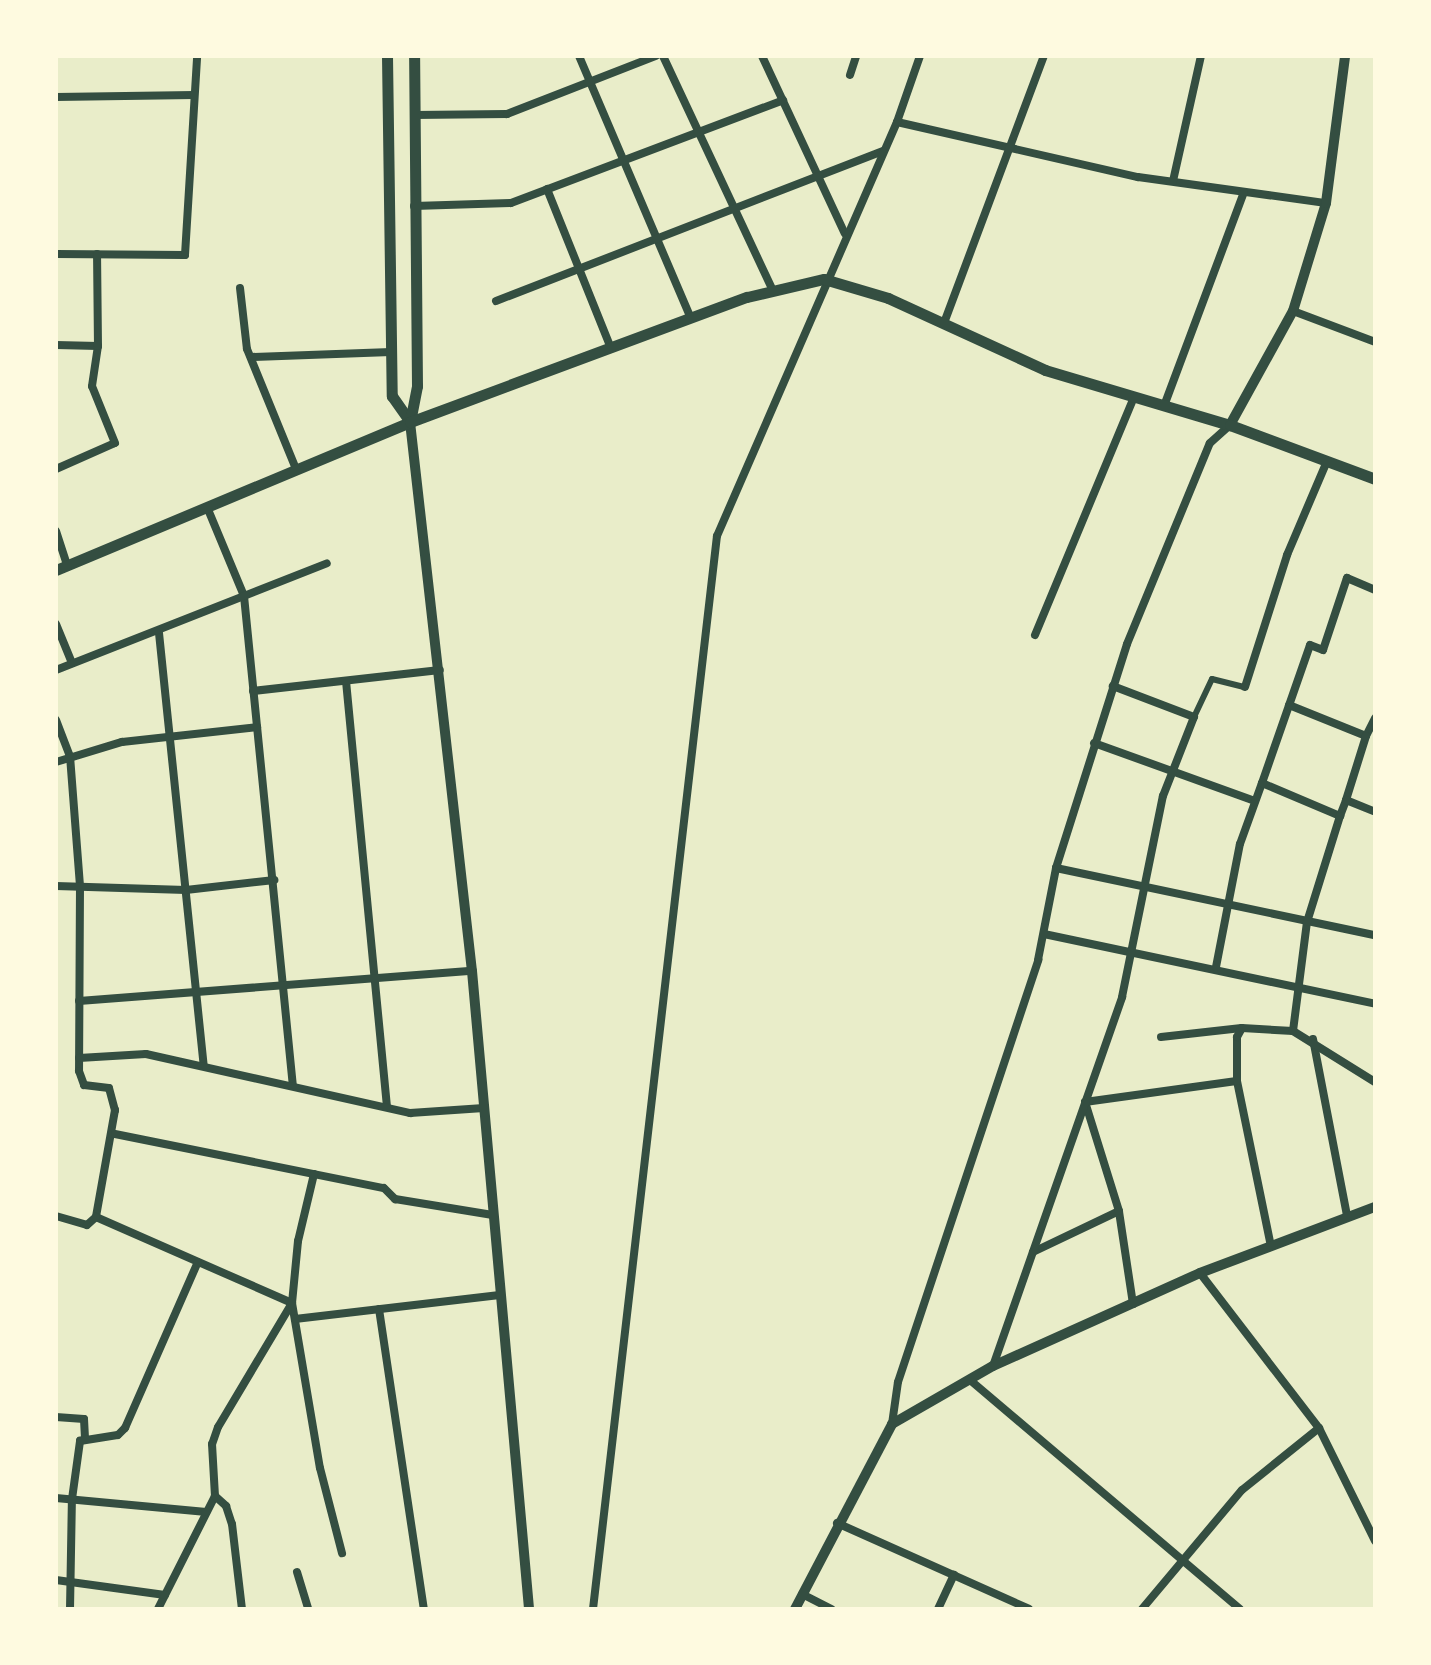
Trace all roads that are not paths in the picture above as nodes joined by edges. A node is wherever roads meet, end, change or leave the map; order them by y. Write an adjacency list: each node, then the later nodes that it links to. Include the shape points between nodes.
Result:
1 (197, 56): 15 (street)
2 (387, 56): 47 (main road)
3 (414, 56): 18 (main road)
4 (579, 56): 14 (street)
5 (656, 56): 14 (street)
6 (663, 56): 20 (street)
7 (762, 56): 17 (street)
8 (856, 56): 13 (street)
9 (920, 56): 19 (street)
10 (1044, 56): 21 (street)
11 (1201, 56): 25 (street)
12 (1345, 56): 28 (street)
13 (850, 75)
14 (589, 82): 18 (street, via 507,114); 23 (street)
15 (194, 95): 16 (street); 34 (street, via 185,255)
16 (56, 97)
17 (783, 100): 20 (street); 24 (street)
18 (414, 115): 29 (main road)
19 (897, 122): 21 (street); 22 (street)
20 (699, 132): 23 (street); 30 (street)
21 (1010, 149): 25 (street); 42 (street)
22 (883, 151): 24 (street); 31 (street)
23 (623, 160): 26 (street); 32 (street)
24 (818, 175): 30 (street); 31 (street)
25 (1173, 181): 27 (street)
26 (547, 189): 29 (street, via 511,203); 35 (street)
27 (1244, 192): 28 (street); 50 (street)
28 (1326, 203): 40 (street)
29 (414, 206): 51 (main road, via 417,386)
30 (734, 208): 32 (street); 38 (street)
31 (845, 234): 36 (street)
32 (657, 239): 35 (street); 41 (street)
33 (56, 254): 34 (street)
34 (97, 254): 45 (street)
35 (579, 269): 39 (street); 46 (street)
36 (824, 279): 38 (main road); 42 (main road, via 888,298); 163 (street, via 717,536)
37 (240, 288): 48 (street)
38 (773, 291): 41 (main road)
39 (496, 301)
40 (1293, 311): 43 (street); 52 (street)
41 (691, 318): 46 (main road)
42 (944, 323): 49 (main road, via 1045,370)
43 (1375, 342)
44 (56, 345): 45 (street)
45 (98, 346): 54 (street, via 92,386 115,443)
46 (611, 348): 51 (main road)
47 (391, 352): 48 (street); 51 (main road, via 392,396)
48 (251, 357): 55 (street)
49 (1134, 397): 50 (main road); 65 (street)
50 (1164, 406): 52 (main road)
51 (410, 422): 55 (main road); 68 (street)
52 (1230, 425): 53 (main road); 70 (street, via 1210,443)
53 (1327, 461): 56 (main road); 71 (street, via 1287,555)
54 (56, 469)
55 (296, 469): 57 (main road)
56 (1375, 479)
57 (207, 507): 60 (main road); 62 (street)
58 (56, 531): 60 (street)
59 (327, 563): 62 (street)
60 (62, 567)
61 (1375, 590): 73 (street, via 1347,578 1323,650 1310,645)
62 (244, 596): 64 (street); 72 (street)
63 (56, 624): 66 (street)
64 (159, 633): 66 (street); 78 (street)
65 (1035, 635)
66 (72, 663): 67 (street)
67 (56, 670)
68 (440, 670): 69 (street); 101 (street)
69 (346, 681): 72 (street); 102 (street)
70 (1113, 686): 74 (street); 80 (street)
71 (1245, 687): 74 (street, via 1212,679)
72 (253, 691): 77 (street)
73 (1289, 705): 79 (street); 84 (street)
74 (1194, 717): 83 (street)
75 (1375, 718): 79 (street)
76 (56, 720): 81 (street)
77 (257, 727): 78 (street); 90 (street)
78 (172, 736): 81 (street); 93 (street)
79 (1366, 736): 85 (street)
80 (1094, 743): 83 (street); 89 (street)
81 (70, 756): 82 (street); 92 (street)
82 (56, 762)
83 (1173, 771): 86 (street); 94 (street, via 1163,796)
84 (1262, 783): 86 (street); 88 (street)
85 (1346, 800): 87 (street); 88 (street)
86 (1255, 801): 95 (street)
87 (1375, 812)
88 (1340, 816): 96 (street)
89 (1056, 868): 94 (street); 97 (street)
90 (274, 880): 93 (street); 104 (street)
91 (56, 886): 92 (street)
92 (80, 886): 93 (street); 106 (street)
93 (186, 890): 105 (street)
94 (1147, 890): 95 (street); 99 (street)
95 (1226, 907): 96 (street); 100 (street)
96 (1307, 922): 98 (street); 103 (street)
97 (1044, 934): 99 (street); 140 (street, via 898,1382)
98 (1375, 935)
99 (1133, 950): 100 (street); 117 (street)
100 (1216, 967): 103 (street)
101 (472, 971): 102 (street); 119 (street)
102 (376, 982): 104 (street); 118 (street)
103 (1301, 985): 107 (street); 109 (street)
104 (284, 987): 105 (street); 116 (street)
105 (196, 990): 106 (street); 113 (street)
106 (79, 1001): 112 (street)
107 (1375, 1004)
108 (1242, 1028): 109 (street); 110 (street); 114 (street, via 1237,1037)
109 (1293, 1031): 111 (street)
110 (1161, 1037)
111 (1313, 1039): 115 (street); 126 (street)
112 (79, 1058): 113 (street, via 146,1054); 120 (street, via 84,1085 109,1088)
113 (204, 1065): 116 (street)
114 (1237, 1081): 117 (street); 128 (street)
115 (1375, 1082)
116 (293, 1085): 118 (street)
117 (1085, 1102): 123 (street); 129 (street)
118 (387, 1107): 119 (street, via 410,1113)
119 (484, 1108): 124 (street)
120 (115, 1134): 121 (street); 127 (street)
121 (314, 1174): 124 (street, via 384,1188 395,1199); 133 (street, via 298,1241)
122 (1375, 1207): 126 (street)
123 (1119, 1211): 129 (street); 134 (street)
124 (493, 1215): 132 (street)
125 (56, 1216): 127 (street, via 87,1225)
126 (1347, 1216): 128 (street)
127 (96, 1217): 130 (street)
128 (1271, 1247): 131 (street)
129 (1033, 1252): 137 (street)
130 (198, 1262): 133 (street); 142 (street, via 125,1428 111,1436)
131 (1200, 1273): 134 (street); 141 (street)
132 (500, 1295): 135 (street); 162 (street)
133 (292, 1303): 136 (street); 143 (street, via 218,1427 212,1444)
134 (1133, 1304): 137 (street)
135 (379, 1309): 136 (street); 161 (street)
136 (295, 1319): 149 (street, via 317,1453)
137 (993, 1366): 138 (street)
138 (970, 1380): 140 (street); 150 (street)
139 (56, 1417): 142 (street, via 84,1419)
140 (892, 1424): 147 (street)
141 (1319, 1428): 148 (street); 150 (street, via 1242,1490)
142 (85, 1437): 145 (street, via 78,1448)
143 (215, 1496): 146 (street); 159 (street, via 226,1506 232,1524)
144 (56, 1498): 145 (street)
145 (72, 1499): 146 (street); 154 (street)
146 (206, 1512): 156 (street)
147 (837, 1522): 152 (street); 155 (street)
148 (1375, 1541)
149 (342, 1553)
150 (1181, 1560): 168 (street); 169 (street)
151 (297, 1572): 160 (street)
152 (954, 1575): 166 (street); 167 (street)
153 (56, 1580): 154 (street)
154 (70, 1582): 156 (street); 157 (street)
155 (802, 1594): 164 (street); 165 (street)
156 (165, 1595): 158 (street)
157 (70, 1609)
158 (158, 1609)
159 (242, 1609)
160 (308, 1609)
161 (424, 1609)
162 (529, 1609)
163 (593, 1609)
164 (795, 1609)
165 (831, 1609)
166 (938, 1609)
167 (1029, 1609)
168 (1142, 1609)
169 (1240, 1609)

